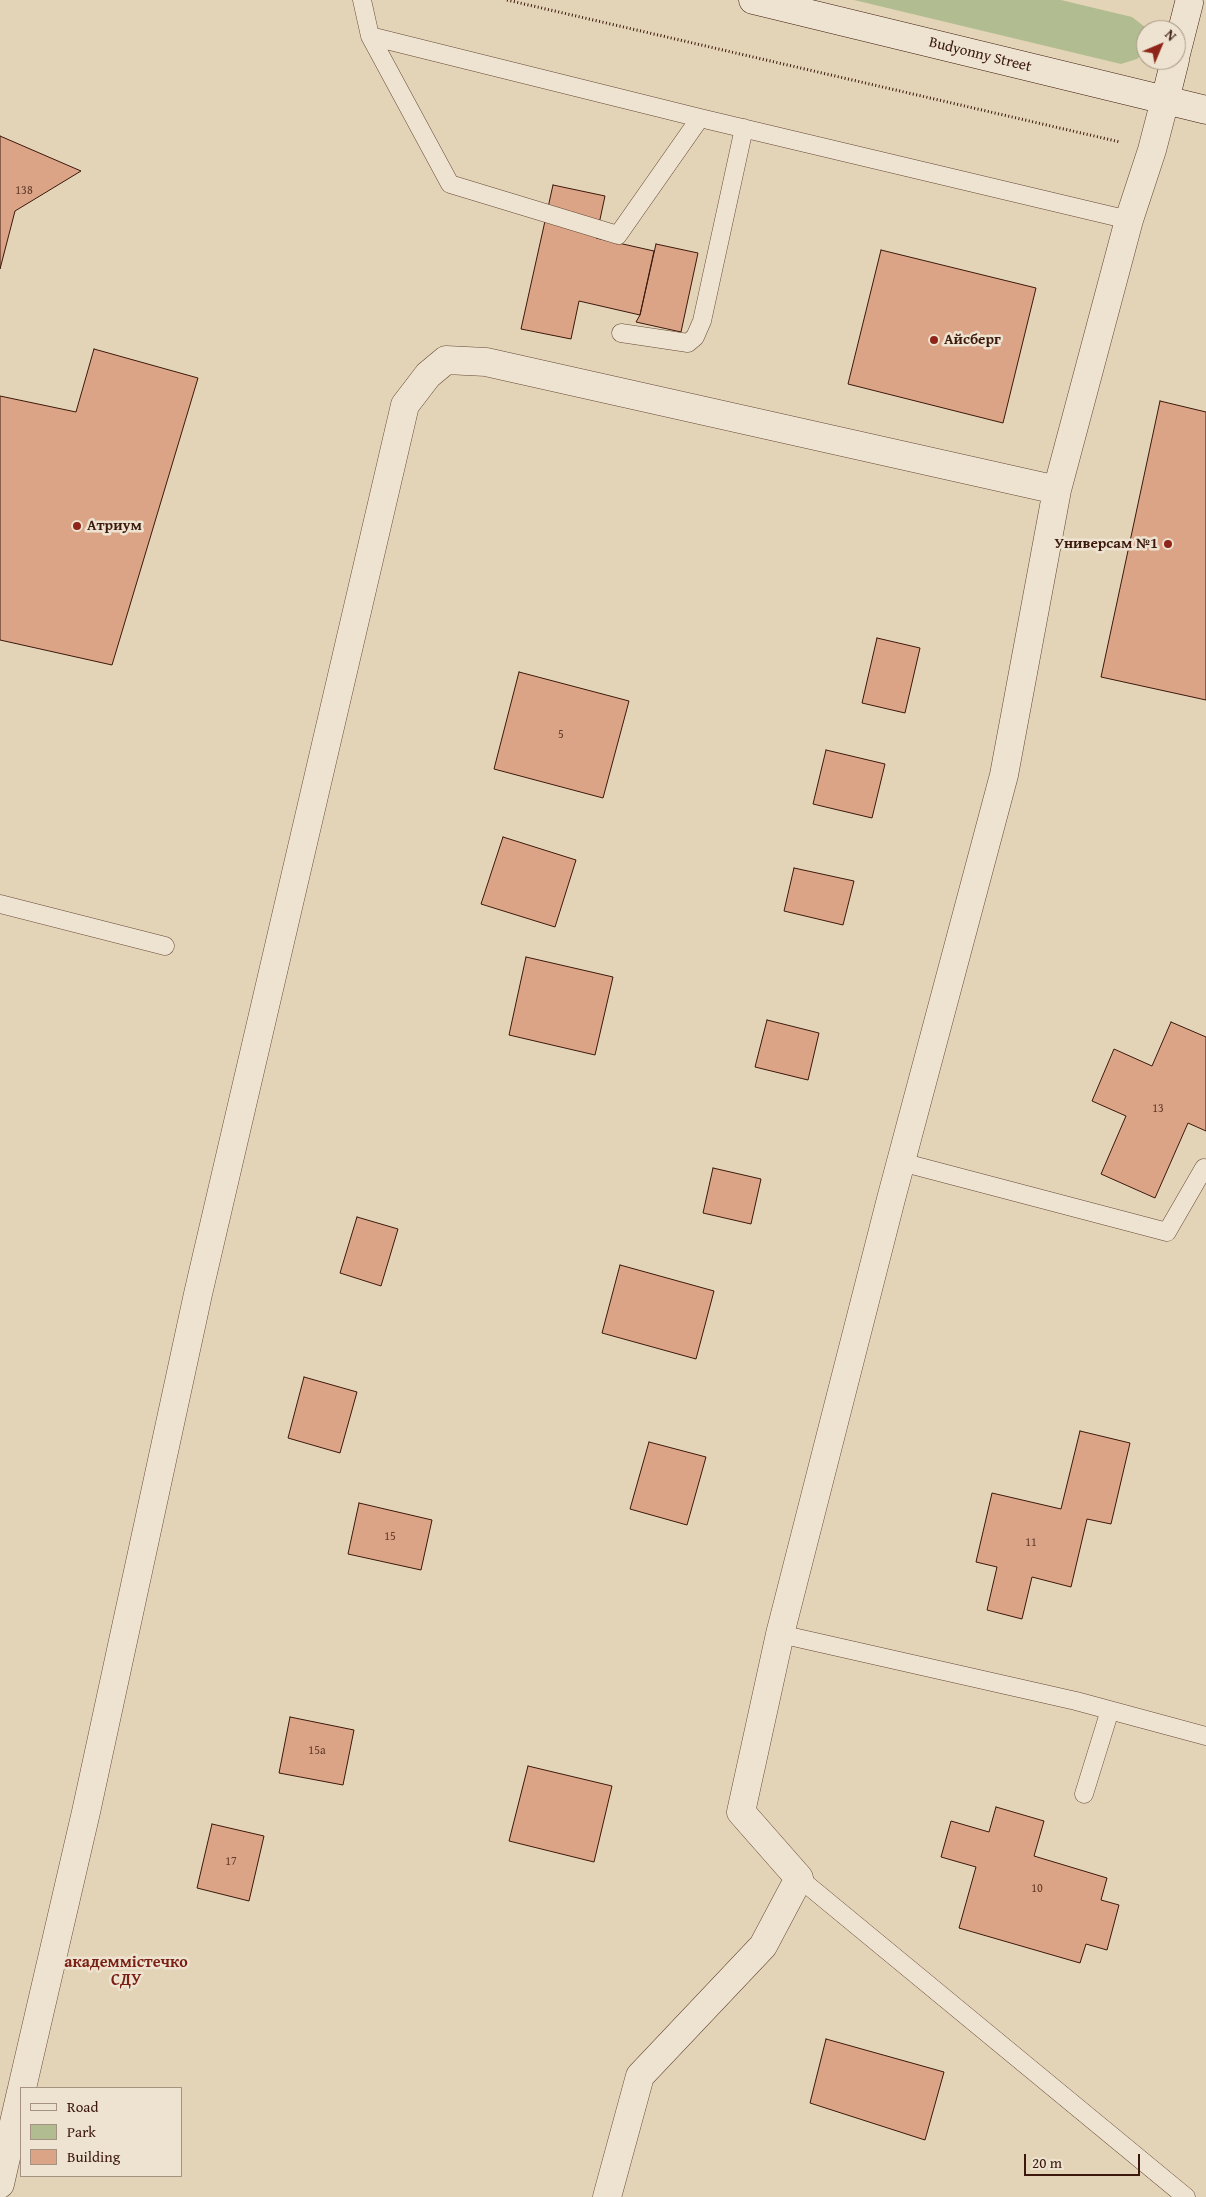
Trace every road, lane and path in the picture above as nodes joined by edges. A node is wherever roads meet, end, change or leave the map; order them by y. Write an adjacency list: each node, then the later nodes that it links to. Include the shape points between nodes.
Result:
1 (362, 0): 6 (lane)
2 (507, 0): 12 (path)
3 (754, 0): 8 (street, Budyonny Street)
4 (1191, 3): 5 (street)
5 (1186, 20)
6 (370, 36): 10 (lane); 10 (lane, via 450,184 618,235)
7 (1172, 70): 8 (street)
8 (1164, 100): 9 (street, Budyonny Street); 12 (street)
9 (1206, 110)
10 (700, 118): 11 (lane)
11 (744, 128): 13 (lane); 14 (lane, via 702,321 695,337 688,343)
12 (1152, 150): 13 (street)
13 (1129, 220): 15 (street)
14 (621, 333)
15 (1057, 490): 18 (street, via 1004,775); 25 (street, via 486,362 446,360 428,375 405,405 198,1294 86,1812)
16 (0, 904): 17 (lane)
17 (165, 946)
18 (900, 1162): 19 (lane, via 1167,1232); 20 (street)
19 (1204, 1168)
20 (780, 1634): 21 (lane); 24 (street, via 741,1812)
21 (1110, 1710): 22 (lane); 23 (lane)
22 (1206, 1736)
23 (1084, 1794)
24 (799, 1878): 28 (street, via 763,1946 640,2076); 29 (lane)
25 (22, 2087)
26 (20, 2096): 27 (street)
27 (0, 2184)
28 (607, 2197)
29 (1186, 2197)

